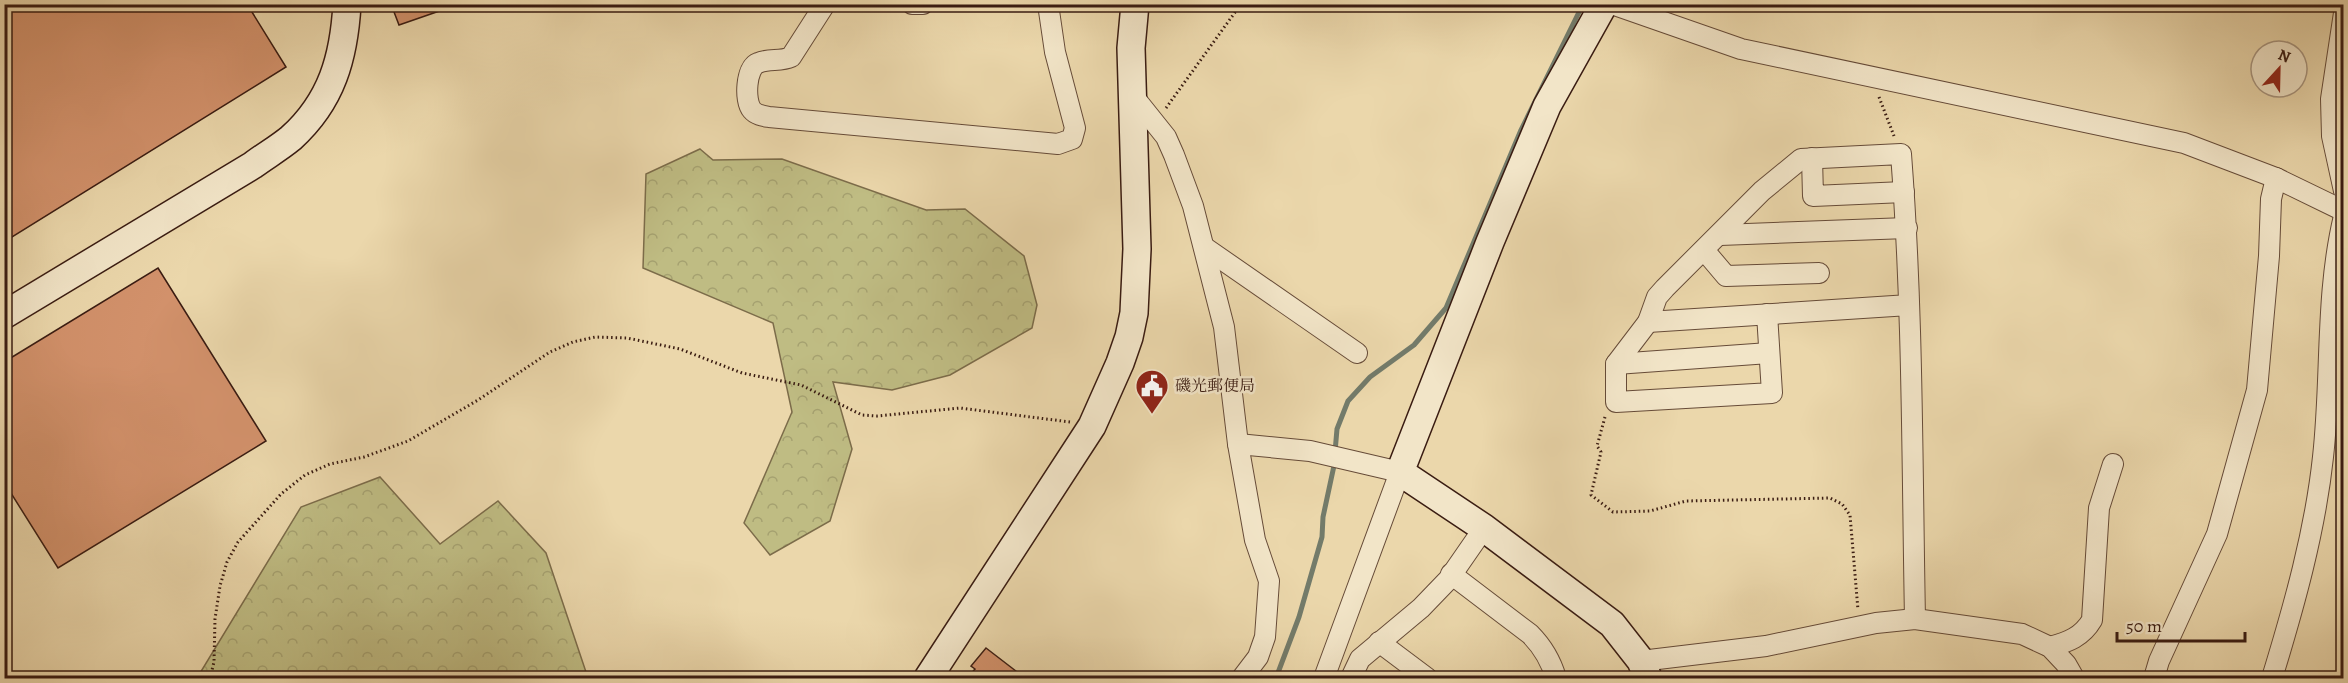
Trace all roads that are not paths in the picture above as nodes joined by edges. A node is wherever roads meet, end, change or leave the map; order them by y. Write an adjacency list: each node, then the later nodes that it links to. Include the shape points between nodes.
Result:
1 (347, 4): 24 (street, via 344,39 333,84 291,137 253,165)
2 (825, 4): 5 (street, via 791,57 759,62 752,67 748,104 752,111 769,117 1058,144 1072,139 1075,128 1054,52)
3 (912, 4): 4 (street)
4 (923, 4)
5 (1048, 4)
6 (1135, 4): 10 (street, via 1131,48)
7 (1604, 4): 31 (street, via 1547,106)
8 (1612, 4): 12 (street, via 1741,49 2184,143)
9 (2343, 13): 13 (street, via 2331,99 2332,136)
10 (1134, 97): 19 (street, via 1166,137 1174,154); 38 (street, via 1134,314 1120,363 1092,426)
11 (1812, 158): 14 (street, via 1901,154); 14 (street, via 1813,196); 18 (street, via 1802,159 1770,185)
12 (2276, 178): 15 (street); 45 (street, via 2271,199 2257,390 2217,534)
13 (2343, 191)
14 (1904, 192): 17 (street)
15 (2343, 211)
16 (2343, 216): 46 (street, via 2335,251 2322,468 2295,604)
17 (1907, 228): 18 (street); 22 (street)
18 (1720, 235): 20 (street)
19 (1204, 247): 27 (street); 29 (street, via 1224,327)
20 (1704, 250): 21 (street, via 1726,276); 25 (street, via 1657,297)
21 (1819, 273)
22 (1909, 305): 23 (street); 34 (street)
23 (1767, 314): 25 (street); 26 (street)
24 (4, 315)
25 (1648, 322): 28 (street)
26 (1769, 352): 28 (street); 28 (street, via 1772,393 1616,402)
27 (1357, 353)
28 (1616, 364)
29 (1238, 444): 31 (street, via 1319,453); 39 (street, via 1256,540 1269,581 1265,637 1258,657)
30 (2113, 464): 36 (street, via 2099,508 2092,620 2086,630 2070,641)
31 (1400, 472): 32 (street); 40 (street)
32 (1484, 528): 33 (street); 37 (street, via 1612,624)
33 (1451, 574): 35 (street, via 1421,608); 43 (street, via 1530,633)
34 (1915, 619): 36 (street, via 2022,634); 37 (street, via 1859,626)
35 (1379, 642): 41 (street, via 1360,659); 42 (street)
36 (2050, 647): 44 (street)
37 (1644, 670)
38 (928, 678)
39 (1242, 678)
40 (1324, 678)
41 (1351, 678)
42 (1428, 678)
43 (1556, 678)
44 (2074, 678)
45 (2154, 678)
46 (2272, 678)

